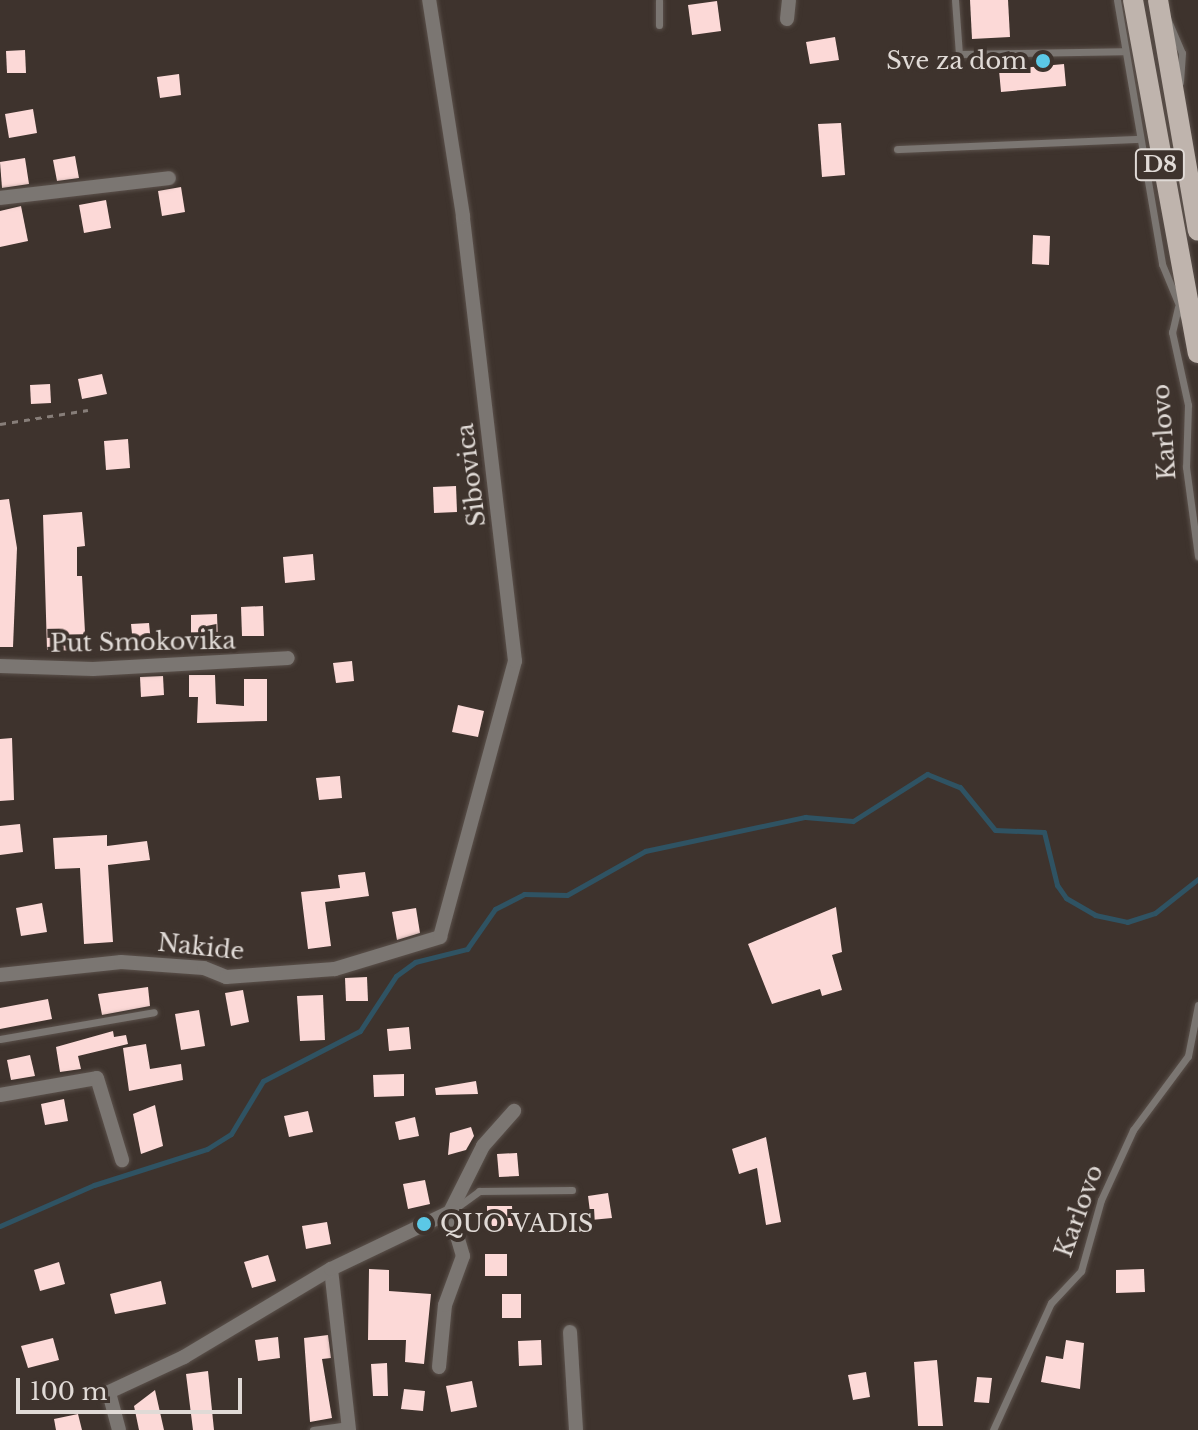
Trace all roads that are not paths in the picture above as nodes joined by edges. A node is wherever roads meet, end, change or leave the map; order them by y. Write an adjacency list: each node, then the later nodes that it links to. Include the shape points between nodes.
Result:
1 (429, 0): 21 (street, Sibovica, via 463,216 515,661)
2 (659, 0): 9 (lane)
3 (789, 0): 8 (street)
4 (955, 0): 10 (lane, via 959,54)
5 (1117, 0): 10 (lane)
6 (1133, 0): 17 (main road, D8)
7 (1159, 5): 15 (main road, D8)
8 (787, 19)
9 (659, 25)
10 (1123, 51): 11 (lane)
11 (1138, 139): 12 (lane); 16 (lane, via 1162,264)
12 (897, 149)
13 (169, 178): 14 (street)
14 (0, 198)
15 (1198, 231)
16 (1178, 307): 17 (lane); 18 (lane, Karlovo, via 1172,332 1188,405 1186,467)
17 (1196, 344)
18 (1198, 556)
19 (288, 658): 20 (street, Put Smokovika, via 93,669)
20 (0, 666)
21 (440, 937): 22 (street, Nakide, via 335,969 226,977 204,968 121,962)
22 (0, 975)
23 (1198, 1005): 38 (lane, Karlovo, via 1188,1056 1133,1130 1101,1200 1081,1271 1051,1303)
24 (154, 1012): 25 (lane)
25 (0, 1039)
26 (0, 1095): 28 (street, via 97,1078)
27 (514, 1111): 30 (street, via 483,1146)
28 (122, 1160)
29 (572, 1190): 30 (lane, via 479,1191)
30 (450, 1212): 31 (street); 33 (street, via 463,1256 445,1305)
31 (331, 1269): 34 (street); 35 (street, via 184,1357 109,1392)
32 (570, 1332): 37 (street)
33 (439, 1367)
34 (350, 1428): 36 (lane)
35 (119, 1430)
36 (313, 1430)
37 (576, 1430)
38 (993, 1430)

